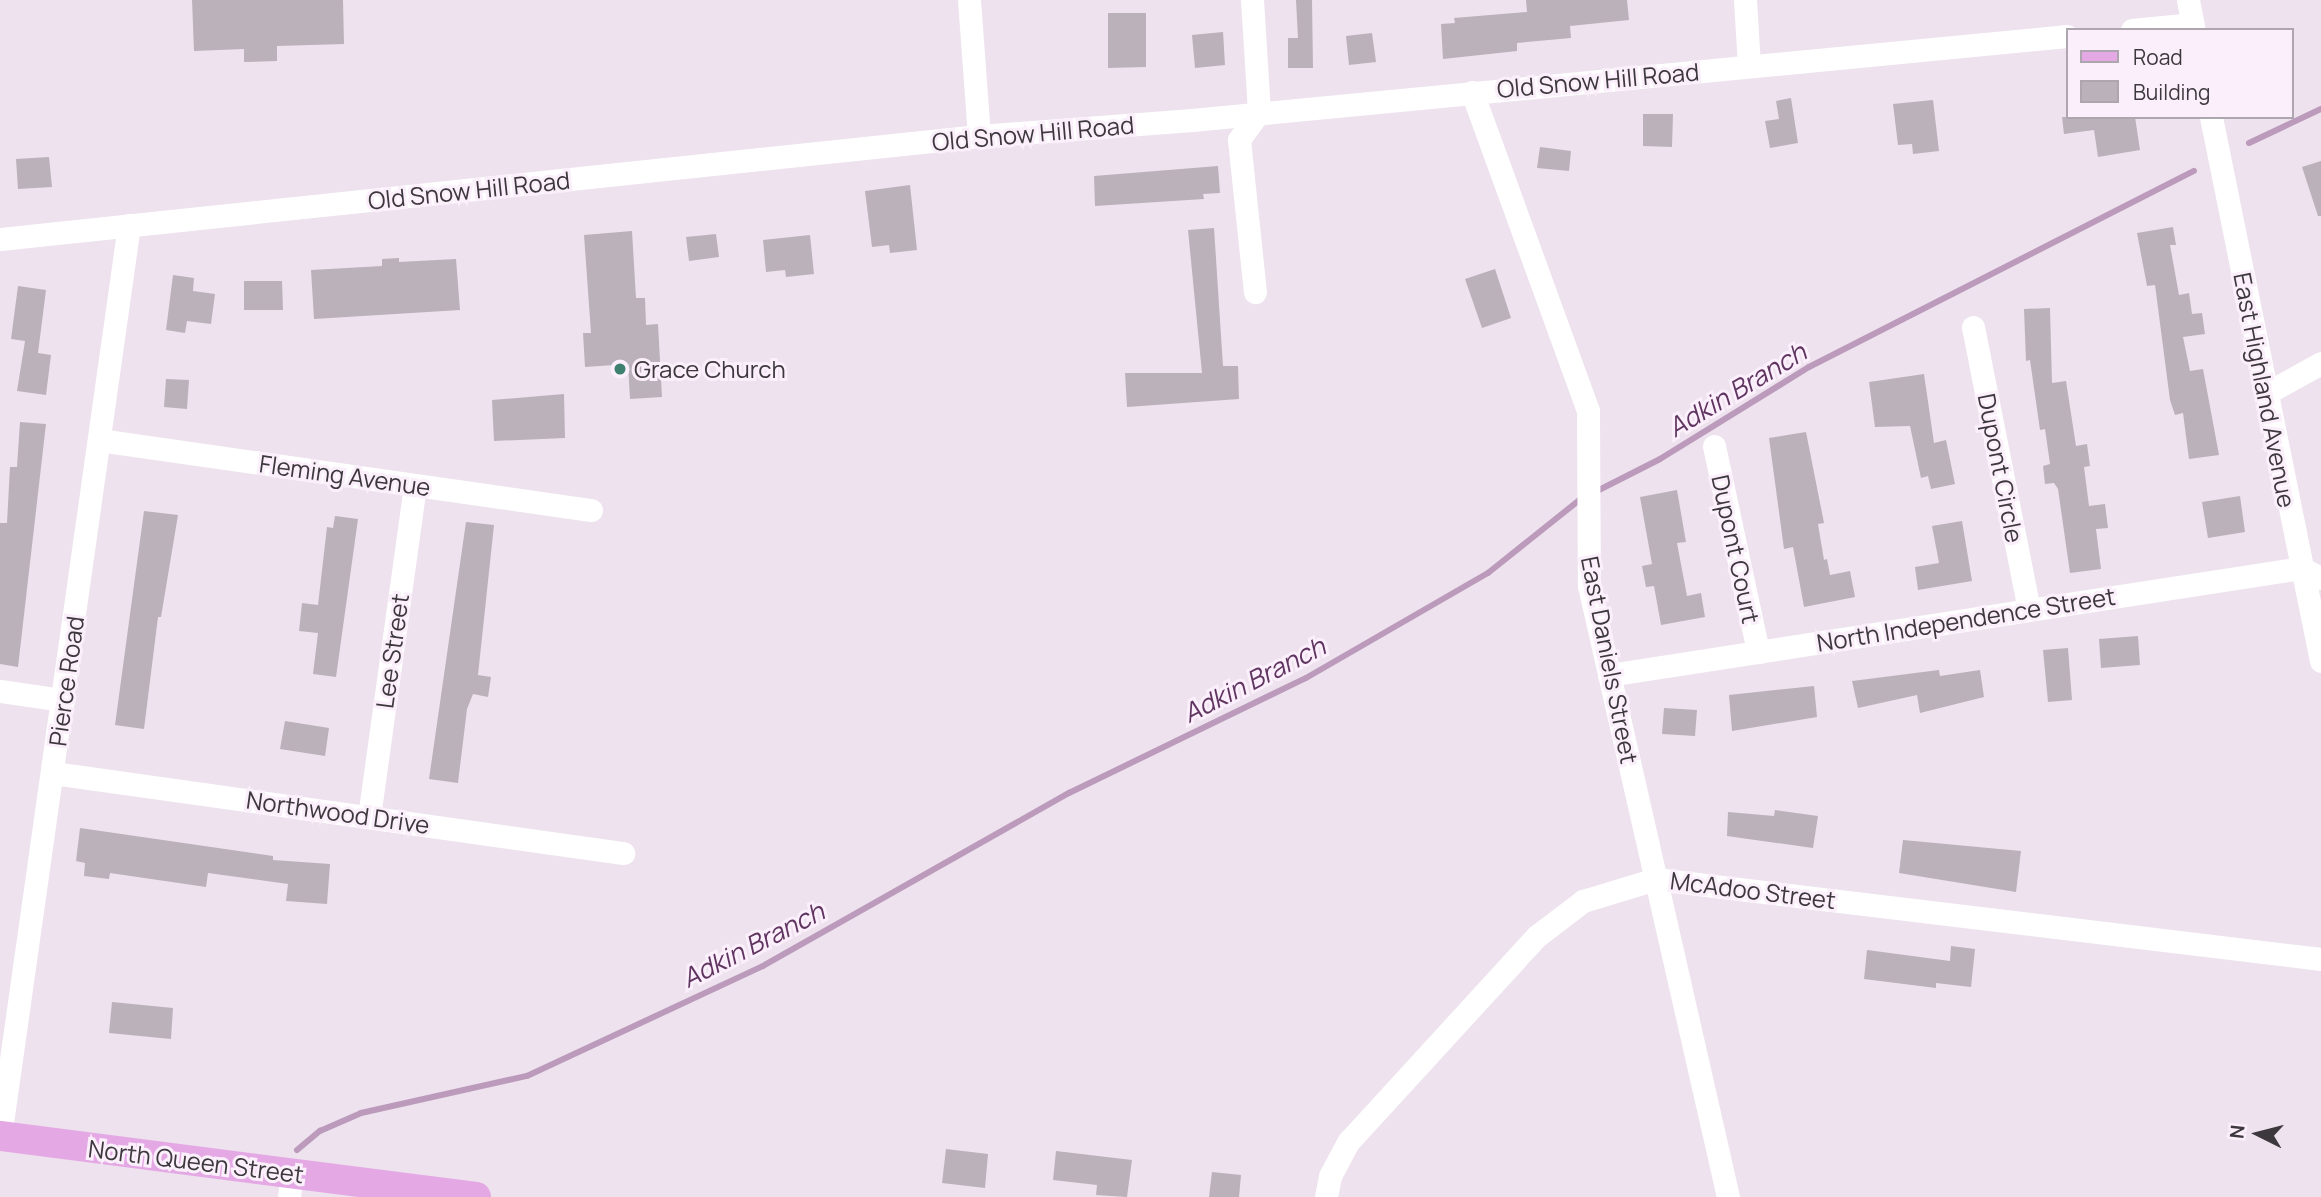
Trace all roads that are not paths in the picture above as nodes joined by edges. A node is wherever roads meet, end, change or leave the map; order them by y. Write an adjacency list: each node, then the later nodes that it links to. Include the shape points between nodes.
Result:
1 (969, 0): 12 (street)
2 (1252, 0): 10 (street)
3 (1745, 0): 8 (street)
4 (2188, 0): 5 (street)
5 (2194, 27): 6 (street)
6 (2173, 28)
7 (2066, 36): 8 (street, Old Snow Hill Road)
8 (1749, 66): 9 (street, Old Snow Hill Road)
9 (1472, 92): 10 (street, Old Snow Hill Road); 27 (street, East Daniels Street, via 1588,411 1590,586)
10 (1259, 112): 12 (street, Old Snow Hill Road); 15 (street, via 1239,140)
11 (2211, 119): 18 (street, East Highland Avenue)
12 (979, 136): 13 (street, Old Snow Hill Road)
13 (129, 225): 14 (street, Old Snow Hill Road); 19 (street, Pierce Road)
14 (0, 239)
15 (1255, 292)
16 (1973, 327): 24 (street, Dupont Circle)
17 (2321, 363): 18 (street)
18 (2265, 394): 23 (street, East Highland Avenue)
19 (99, 440): 21 (street, Fleming Avenue); 29 (street, Pierce Road)
20 (1714, 446): 25 (street, Dupont Court)
21 (415, 485): 22 (street, Fleming Avenue); 31 (street, Lee Street)
22 (592, 510)
23 (2311, 573): 24 (street, North Independence Street); 26 (street, East Highland Avenue)
24 (2029, 609): 25 (street, North Independence Street)
25 (1758, 652): 27 (street, North Independence Street)
26 (2321, 662)
27 (1609, 675): 33 (street, East Daniels Street)
28 (0, 691): 29 (street)
29 (63, 700): 30 (street, Pierce Road)
30 (53, 773): 31 (street, Northwood Drive); 35 (street, Pierce Road)
31 (369, 817): 32 (street, Northwood Drive)
32 (622, 853)
33 (1656, 879): 34 (street, McAdoo Street); 38 (street, McAdoo Street, via 1583,901 1537,936 1349,1141 1329,1176); 39 (street, East Daniels Street)
34 (2321, 959)
35 (0, 1136): 36 (main road, North Queen Street)
36 (291, 1185): 37 (main road, North Queen Street)
37 (476, 1197)
38 (1326, 1197)
39 (1728, 1197)

